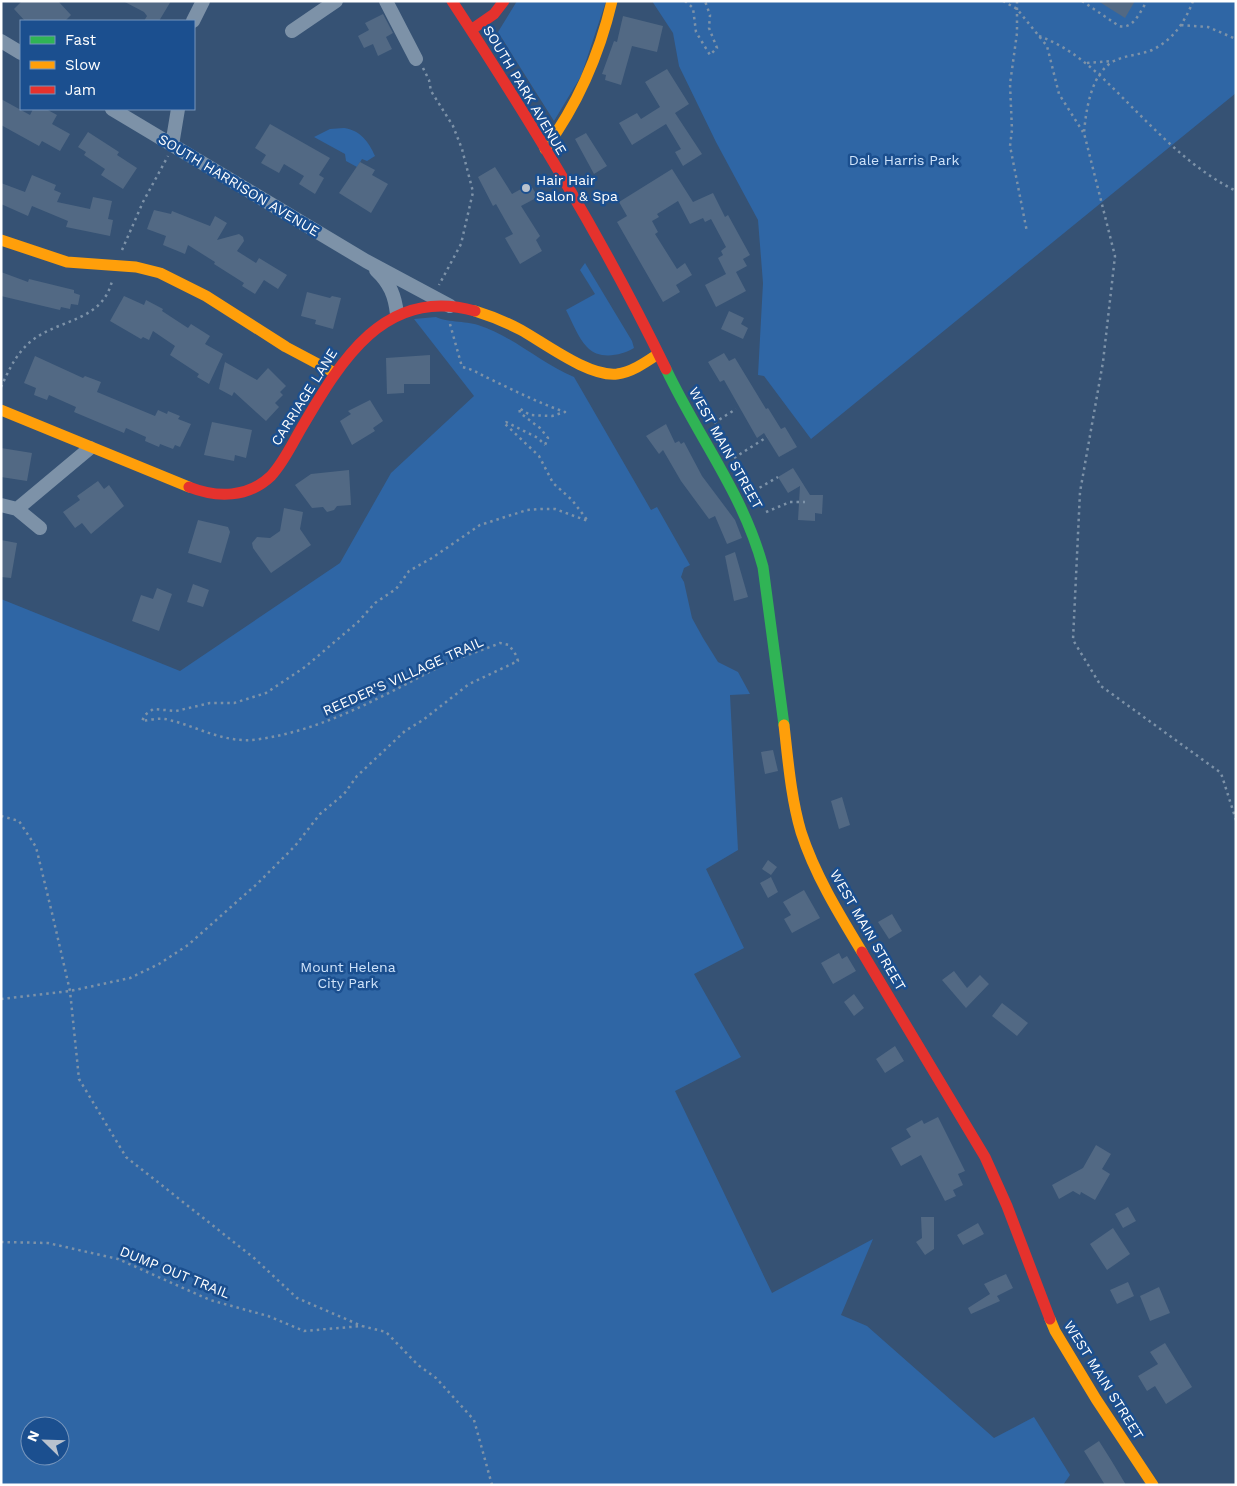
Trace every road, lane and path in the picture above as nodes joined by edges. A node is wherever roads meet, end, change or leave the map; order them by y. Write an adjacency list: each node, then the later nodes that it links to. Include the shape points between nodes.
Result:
1 (203, 1): 15 (street)
2 (336, 1): 17 (street)
3 (386, 1): 23 (street)
4 (452, 1): 18 (street, SOUTH PARK AVENUE)
5 (504, 1): 18 (street, via 494,14)
6 (612, 1): 31 (street, via 588,80 566,122)
7 (684, 1): 8 (path, via 693,8 696,32 710,55 717,48 709,28 710,16)
8 (705, 1)
9 (1003, 1): 14 (path)
10 (1017, 1): 14 (path)
11 (1082, 1): 12 (path, via 1125,28 1131,25)
12 (1147, 1)
13 (1193, 1): 16 (path)
14 (1017, 9): 19 (path); 33 (path, via 1010,84 1010,146)
15 (194, 20)
16 (1182, 25): 20 (path, via 1208,27); 24 (path, via 1152,50)
17 (292, 30)
18 (471, 30): 31 (street, SOUTH PARK AVENUE)
19 (1039, 36): 25 (path); 29 (path, via 1047,46 1059,94)
20 (1236, 39)
21 (1, 41): 22 (street)
22 (20, 53)
23 (416, 60): 36 (path, via 453,126 473,192 461,244)
24 (1113, 61): 25 (path); 26 (path)
25 (1087, 64): 26 (path)
26 (1100, 76): 29 (path, via 1092,86); 32 (path, via 1172,145 1214,180)
27 (114, 110): 30 (street, SOUTH HARRISON AVENUE)
28 (178, 110): 30 (street)
29 (1084, 133): 56 (path, via 1115,256 1103,362 1080,492 1073,640 1101,686 1221,773)
30 (172, 145): 35 (street, SOUTH HARRISON AVENUE)
31 (545, 149): 40 (street, SOUTH PARK AVENUE)
32 (1236, 191)
33 (1027, 232)
34 (1, 240): 41 (street, via 67,262 160,273 206,296 286,347)
35 (366, 261): 37 (street, SOUTH HARRISON AVENUE); 38 (street, SOUTH HARRISON AVENUE, via 389,286 395,297)
36 (436, 290)
37 (452, 307): 38 (street, CARRIAGE LANE, via 423,308); 40 (street, CARRIAGE LANE, via 478,311 505,321 588,368 610,374 640,366)
38 (397, 314): 41 (street, CARRIAGE LANE, via 367,335)
39 (446, 322): 57 (path, REEDER'S VILLAGE TRAIL, via 452,325 452,338 462,367 475,370 537,403 565,412 552,416 530,415 519,408 520,414 548,438 545,445 538,438 504,423 539,456 553,484 572,500 588,521 541,509 527,510 480,525 409,571 396,589 375,603 358,622 305,667 266,693 234,703 210,703 176,710 153,709 145,714 142,721 163,719 236,741 261,739 313,726 355,710 444,665 500,643 509,645 518,661 469,684 405,731 320,814 295,846 188,945 130,978)
40 (658, 354): 62 (street, WEST MAIN STREET, via 743,504 758,546 792,788 802,831 818,873 985,1158 1055,1331)
41 (335, 373): 46 (street, CARRIAGE LANE, via 268,479 242,494 220,496 202,492)
42 (736, 409): 44 (path)
43 (1, 410): 46 (street, CARRIAGE LANE)
44 (712, 424)
45 (767, 437): 47 (path)
46 (90, 448): 52 (street)
47 (733, 458)
48 (778, 477): 49 (path)
49 (753, 492)
50 (805, 502): 53 (path, via 790,502)
51 (1, 505): 52 (street)
52 (17, 509): 54 (street)
53 (766, 512)
54 (40, 528)
55 (1, 816): 57 (path, via 19,821 36,847)
56 (1236, 820)
57 (70, 991): 58 (path, REEDER'S VILLAGE TRAIL); 60 (path, via 79,1079 126,1157 254,1258 297,1298)
58 (1, 999)
59 (1, 1242): 60 (path, DUMP OUT TRAIL, via 48,1243 118,1259 210,1300 304,1330)
60 (362, 1326): 61 (path, DUMP OUT TRAIL, via 386,1332 401,1350 436,1378 467,1410 478,1430)
61 (492, 1485)
62 (1153, 1485)

